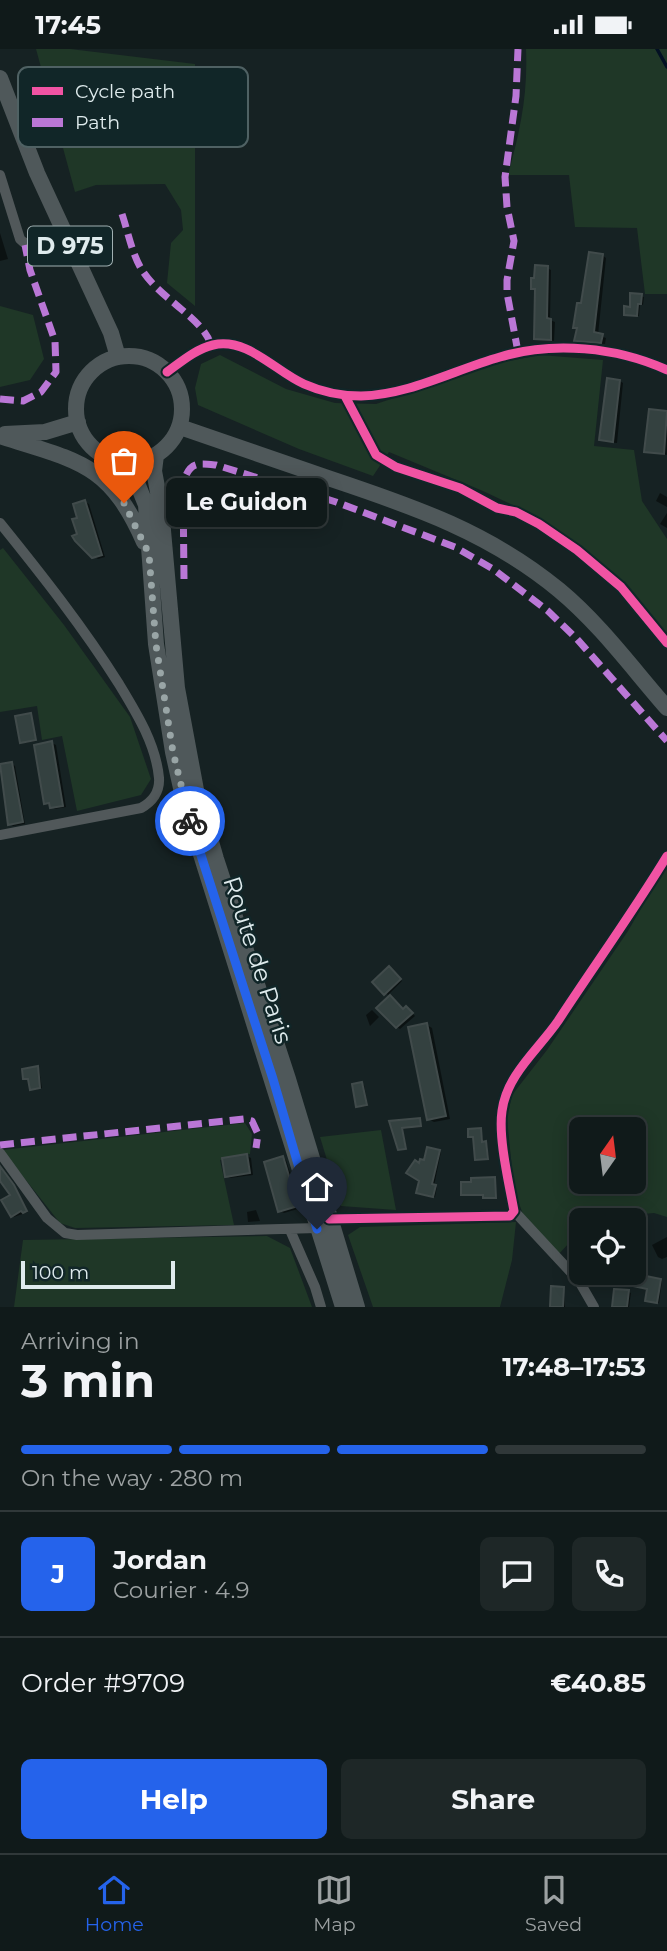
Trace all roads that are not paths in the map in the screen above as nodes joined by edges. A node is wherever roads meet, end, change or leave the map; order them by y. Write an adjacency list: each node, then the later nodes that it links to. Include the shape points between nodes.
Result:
1 (0, 78): 2 (main road, D 975)
2 (18, 124)
3 (27, 147): 5 (main road, D 975)
4 (0, 175): 5 (street, via 25,245 34,246)
5 (64, 232): 6 (main road, D 975)
6 (118, 357): 8 (main road, via 139,357); 9 (main road, via 93,370 84,381 78,394)
7 (667, 370): 8 (street, via 614,353 542,349 499,357 388,393 345,395 314,389 253,352 223,343 200,349)
8 (167, 372): 10 (main road, via 182,401)
9 (78, 422): 11 (main road, via 45,432); 13 (main road, via 93,448)
10 (180, 427): 12 (main road); 16 (main road, via 410,506 480,537 574,603)
11 (0, 435): 15 (main road, via 58,454 98,474 124,503)
12 (156, 455): 13 (main road); 21 (main road, Route de Paris, via 173,653 196,790 288,1079)
13 (120, 462): 15 (main road, Route de Paris, via 141,489)
14 (0, 523): 17 (street, via 64,601 103,658 144,729 159,777 155,795 141,808)
15 (149, 554): 21 (main road, Route de Paris, via 156,645 183,797)
16 (667, 708)
17 (0, 835)
18 (667, 856): 20 (street, via 556,1024 508,1087 502,1112)
19 (0, 1153): 22 (street, via 47,1218 65,1233)
20 (514, 1211): 21 (street, via 510,1216); 26 (street, via 579,1280)
21 (323, 1224): 22 (street); 24 (main road, Route de Paris); 25 (main road, Route de Paris)
22 (290, 1230): 23 (street)
23 (320, 1307)
24 (343, 1307)
25 (357, 1307)
26 (594, 1307)

